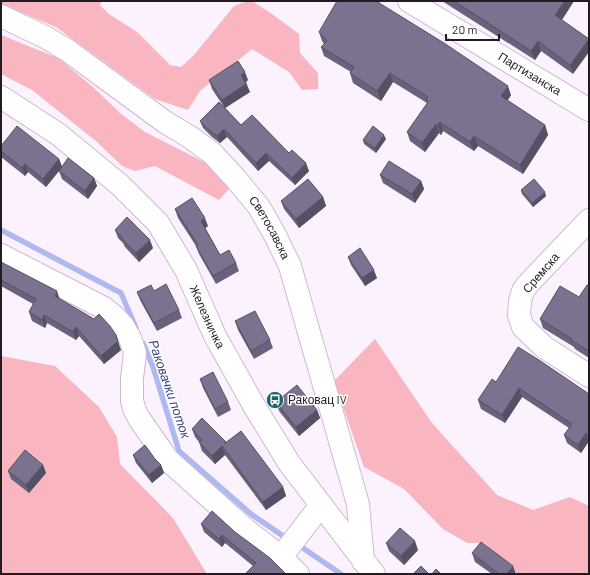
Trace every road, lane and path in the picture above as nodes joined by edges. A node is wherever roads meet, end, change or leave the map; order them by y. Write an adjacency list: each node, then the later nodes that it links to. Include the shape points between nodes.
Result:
1 (409, 1): 4 (street, Партизанска)
2 (1, 16): 10 (street, Светосавска, via 67,50 212,153 259,207 290,266 358,504)
3 (1, 97): 8 (street, Железничка, via 58,134 120,185 158,223 186,270 215,336 253,404 289,463)
4 (589, 110)
5 (589, 220): 7 (street, Сремска, via 528,284 520,301 519,315 523,327 544,347)
6 (1, 255): 9 (street, via 104,308 114,316 130,338 135,353 132,401 140,420 168,460 246,530)
7 (589, 376)
8 (321, 505): 9 (street); 10 (street, Железничка)
9 (281, 557): 11 (street)
10 (369, 567)
11 (298, 574)

